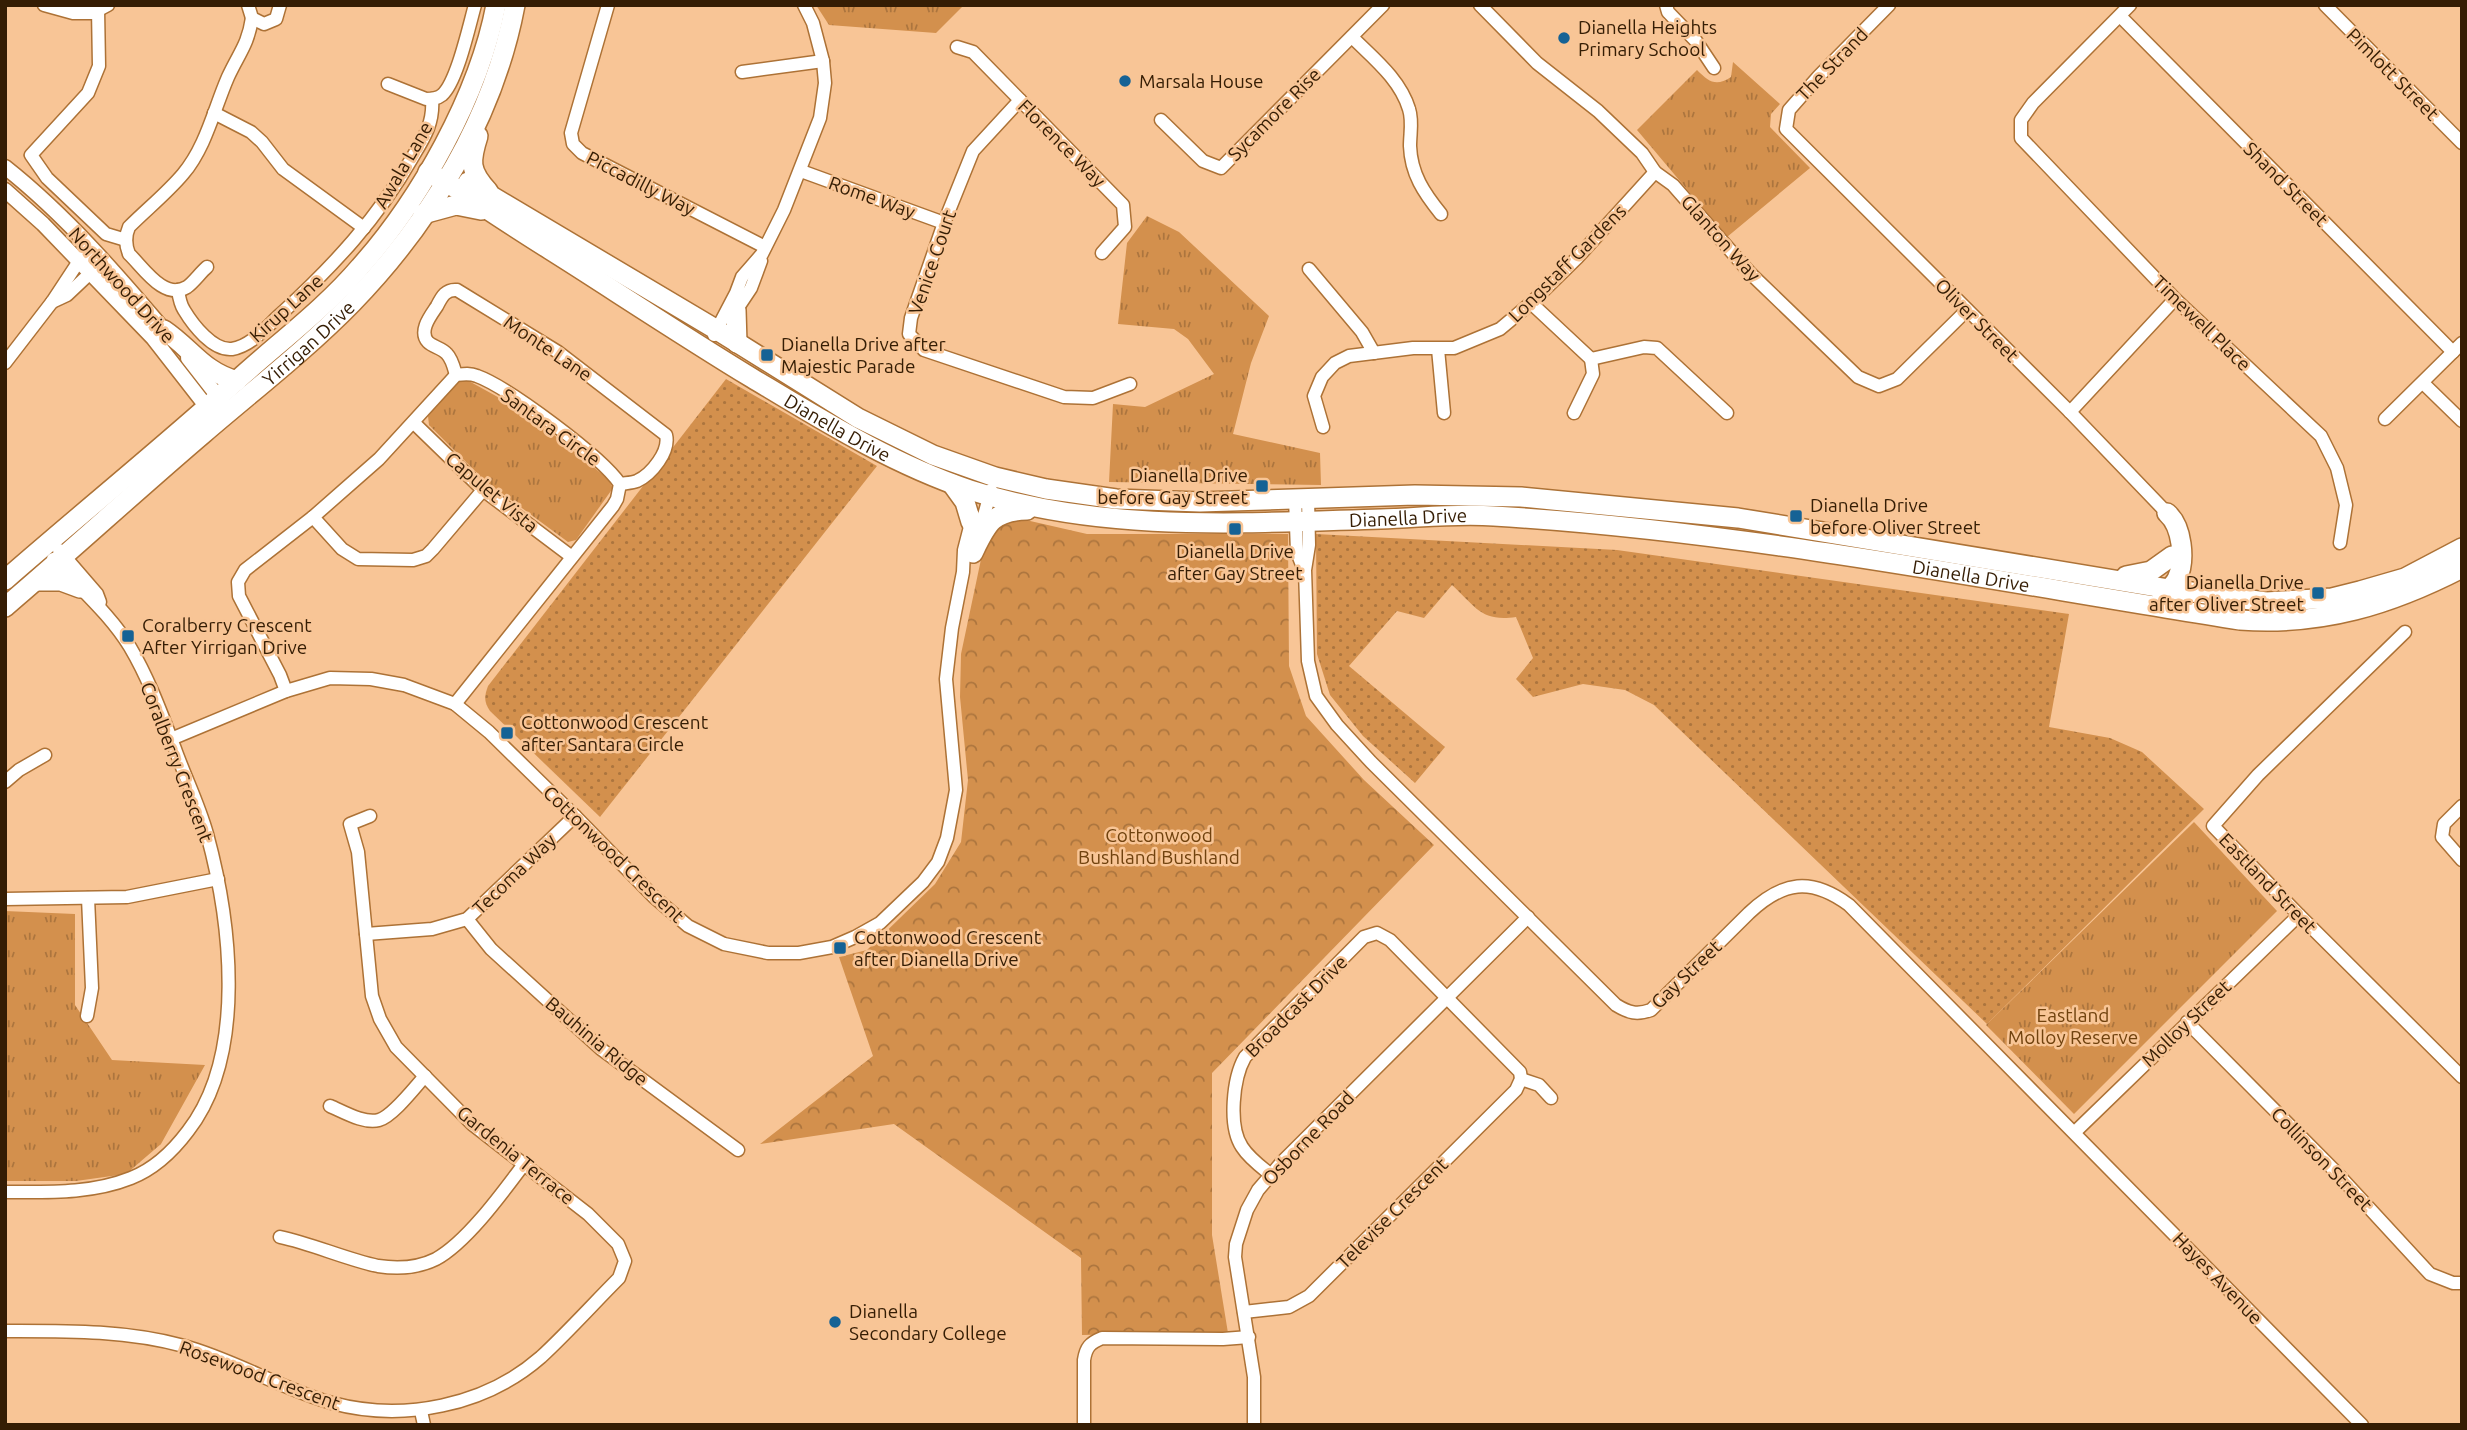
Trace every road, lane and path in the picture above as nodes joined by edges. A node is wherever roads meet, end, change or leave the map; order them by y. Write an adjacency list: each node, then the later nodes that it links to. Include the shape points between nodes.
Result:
1 (44, 5): 13 (street, via 73,13 93,13)
2 (475, 5): 26 (street, via 455,71 444,93)
3 (496, 5): 34 (main road, Yirrigan Drive)
4 (515, 5): 21 (main road, Yirrigan Drive)
5 (608, 5): 44 (street, Piccadilly Way, via 571,133 573,144 582,153)
6 (804, 5): 22 (street)
7 (1383, 5): 18 (street, Sycamore Rise)
8 (1480, 5): 35 (street, Glanton Way, via 1537,63 1598,111)
9 (1666, 5): 23 (street)
10 (1889, 5): 30 (street, The Strand, via 1789,110)
11 (2130, 5): 16 (street)
12 (2325, 5): 31 (street, Pimlott Street)
13 (103, 7): 42 (street, via 99,66 88,93 31,155 47,178 106,234)
14 (282, 7): 17 (street, via 276,19)
15 (250, 11): 17 (street, via 257,22); 20 (street)
16 (2120, 16): 52 (street, Timewell Place, via 2033,103 2021,120 2021,138); 59 (street, Shand Street)
17 (267, 23): 20 (street)
18 (1352, 37): 29 (street, Sycamore Rise, via 1221,168 1203,161); 39 (street, via 1406,99 1415,175)
19 (957, 47): 27 (street, Florence Way, via 973,52)
20 (244, 50): 28 (street)
21 (503, 56): 34 (main road, Yirrigan Drive, via 486,102); 37 (main road, via 501,79 471,156 473,169)
22 (823, 61): 24 (street); 33 (street, via 820,118)
23 (1714, 68)
24 (743, 72)
25 (388, 84): 26 (street)
26 (432, 99): 41 (street, Awala Lane, via 429,128 396,186)
27 (1020, 100): 40 (street, Venice Court, via 973,151); 45 (street, Florence Way, via 1123,205 1125,227)
28 (214, 113): 41 (street, via 251,132 283,169); 42 (street, via 184,173 129,227)
29 (1161, 120)
30 (1786, 128): 56 (street, Oliver Street)
31 (2462, 143)
32 (5, 167): 43 (street, Northwood Drive)
33 (801, 171): 40 (street, Rome Way); 44 (street)
34 (439, 172): 37 (main road, Dianella Drive); 38 (main road, Yirrigan Drive); 66 (main road, Yirrigan Drive, via 404,209 360,268)
35 (1655, 172): 54 (street, Longstaff Gardens); 56 (street, Glanton Way, via 1673,185 1733,255 1858,377 1879,386 1898,379)
36 (5, 190): 46 (street, Northwood Drive)
37 (493, 205): 38 (main road, via 456,205); 58 (main road, Dianella Drive); 61 (main road, Dianella Drive)
38 (423, 214): 69 (main road, Yirrigan Drive, via 385,267 350,305)
39 (1441, 214)
40 (944, 223): 68 (street, Venice Court, via 911,318 909,334 924,350 1064,397 1093,398)
41 (364, 228): 51 (street, Kirup Lane, via 323,275 240,347 216,345 184,310)
42 (126, 240): 51 (street, via 129,254 162,287)
43 (92, 250): 46 (street); 47 (street, Northwood Drive)
44 (764, 250): 55 (street, via 754,283); 58 (street, via 742,277)
45 (1102, 253)
46 (79, 261): 50 (street, Northwood Drive); 53 (street)
47 (103, 261): 50 (street); 57 (street, Northwood Drive)
48 (206, 267): 51 (street)
49 (1309, 268): 62 (street)
50 (91, 274): 53 (street); 69 (street, Northwood Drive)
51 (178, 290)
52 (2175, 299): 70 (street); 88 (street, Timewell Place, via 2321,436 2337,468 2346,505)
53 (52, 302): 64 (street)
54 (1531, 303): 60 (street, Longstaff Gardens, via 1500,329 1454,348); 63 (street)
55 (736, 310): 58 (main road)
56 (1967, 310): 70 (street, Oliver Street)
57 (164, 330): 66 (main road, via 202,364); 69 (street, Northwood Drive)
58 (725, 335): 61 (street); 80 (main road, Dianella Drive, via 858,418)
59 (2457, 347): 67 (street)
60 (1437, 349): 62 (street, Longstaff Gardens); 71 (street)
61 (708, 352): 79 (main road, Dianella Drive, via 851,437)
62 (1374, 353): 77 (street, Longstaff Gardens, via 1349,356 1322,377 1314,396)
63 (1591, 359): 72 (street, via 1593,374); 73 (street, via 1657,348)
64 (5, 363)
65 (456, 375): 76 (street); 78 (street, Santara Circle, via 476,375 539,413); 78 (street, Monte Lane, via 450,357 425,337 428,319 452,290 558,352 666,435 666,449 648,472 634,482)
66 (237, 380): 69 (main road, Yirrigan Drive)
67 (2423, 383): 74 (street); 75 (street)
68 (1130, 384)
69 (219, 410): 89 (main road, Yirrigan Drive); 94 (main road, Yirrigan Drive)
70 (2070, 412): 84 (street, Oliver Street)
71 (1444, 413)
72 (1574, 413)
73 (1727, 413)
74 (2385, 419)
75 (2462, 421)
76 (414, 423): 81 (street, Capulet Vista); 85 (street)
77 (1323, 427)
78 (620, 484): 93 (street, via 613,506)
79 (952, 484): 80 (main road, Dianella Drive); 87 (main road, via 965,502)
80 (987, 485): 82 (main road, Dianella Drive, via 1116,499); 83 (main road, Dianella Drive); 87 (street, Cottonwood Crescent); 92 (street, Cottonwood Crescent)
81 (483, 490): 85 (street, via 433,550 413,560 366,560 350,555); 93 (street, Capulet Vista)
82 (1301, 498): 86 (street, Gay Street); 97 (main road, Dianella Drive, via 1466,494 1574,502 1738,519)
83 (1042, 510): 86 (main road, Dianella Drive, via 1121,520); 92 (main road, via 1014,510 995,517)
84 (2167, 513): 91 (main road)
85 (313, 517): 108 (street, via 245,570 238,582 239,596)
86 (1302, 521): 103 (main road, Dianella Drive, via 1467,515 1567,521 1738,538); 121 (street, Gay Street, via 1309,545 1304,570 1308,661 1316,696 1371,762)
87 (971, 522): 96 (street, Cottonwood Crescent)
88 (2340, 542)
89 (46, 544): 94 (street, Coralberry Crescent); 98 (main road, Yirrigan Drive)
90 (2462, 548): 102 (main road, Dianella Drive, via 2405,578 2332,598 2266,602)
91 (2176, 552): 97 (main road, via 2151,571); 101 (main road, via 2166,579); 102 (main road)
92 (973, 553): 96 (street, Cottonwood Crescent)
93 (572, 557): 109 (street)
94 (61, 560): 99 (main road, Yirrigan Drive); 100 (street, Coralberry Crescent); 105 (street, Coralberry Crescent, via 97,594)
95 (2462, 568): 106 (main road, Dianella Drive, via 2393,600 2315,620 2262,622)
96 (963, 572): 115 (street, Cottonwood Crescent, via 946,678 956,790 950,827 938,862 880,923 832,947 799,953 768,953 724,944 688,926 653,897)
97 (2104, 578): 101 (main road, Dianella Drive)
98 (5, 580)
99 (37, 580): 100 (main road, via 61,580); 104 (main road, Yirrigan Drive)
100 (80, 588): 105 (street, Coralberry Crescent)
101 (2169, 589): 102 (main road, Dianella Drive); 103 (main road, via 2157,598); 106 (main road)
102 (2202, 594)
103 (2127, 602): 106 (main road, Dianella Drive)
104 (5, 607)
105 (104, 612): 110 (street, Coralberry Crescent, via 134,655)
106 (2200, 614)
107 (2405, 632): 120 (street, Eastland Street, via 2258,775 2213,826)
108 (286, 691): 109 (street, Cottonwood Crescent, via 330,678 371,679 404,685); 110 (street, Cottonwood Crescent)
109 (455, 704): 115 (street, Cottonwood Crescent)
110 (171, 739): 117 (street, Coralberry Crescent, via 206,831)
111 (45, 755): 112 (street)
112 (5, 782)
113 (2462, 806): 116 (street, via 2444,824 2442,837)
114 (370, 816): 123 (street, Gardenia Terrace, via 350,824 358,852)
115 (575, 816): 122 (street, Tecoma Way)
116 (2462, 860)
117 (218, 879): 118 (street, via 127,897); 136 (street, Coralberry Crescent, via 229,961 228,1009 216,1077 200,1116 175,1147 131,1178 75,1192)
118 (88, 898): 119 (street); 125 (street, via 92,988)
119 (5, 899)
120 (2299, 915): 126 (street, Molloy Street); 127 (street, Eastland Street)
121 (1528, 917): 124 (street, Osborne Road); 132 (street, Gay Street, via 1616,1005 1640,1014 1651,1010 1765,898 1795,886 1833,893)
122 (467, 919): 123 (street, Tecoma Way, via 432,929); 133 (street, Bauhinia Ridge, via 491,949 601,1049)
123 (366, 934): 128 (street, Gardenia Terrace, via 372,996 380,1019 396,1047)
124 (1447, 997): 129 (street, via 1516,1066); 135 (street, Osborne Road); 135 (street, Broadcast Drive, via 1390,940 1377,933 1364,937 1239,1067 1235,1078 1237,1137 1249,1156)
125 (87, 1016)
126 (2187, 1022): 132 (street, Molloy Street); 139 (street, Collinson Street, via 2430,1274)
127 (2460, 1072)
128 (425, 1076): 131 (street, via 380,1120 365,1120); 134 (street, Gardenia Terrace, via 472,1124)
129 (1521, 1079): 130 (street, via 1539,1085); 140 (street, Televise Crescent, via 1516,1090 1309,1296 1289,1307)
130 (1551, 1098)
131 (330, 1106)
132 (2074, 1132): 147 (street, Hayes Avenue)
133 (738, 1150)
134 (524, 1164): 137 (street, via 491,1208 455,1244 438,1258 419,1265 398,1269 375,1265); 138 (street, Gardenia Terrace, via 588,1214 618,1244)
135 (1270, 1174): 140 (street, Osborne Road, via 1247,1210 1236,1244)
136 (5, 1192)
137 (280, 1237)
138 (625, 1261): 143 (street, Rosewood Crescent, via 619,1278 539,1358 490,1389)
139 (2462, 1283)
140 (1244, 1312): 142 (street, Osborne Road)
141 (5, 1331): 143 (street, Rosewood Crescent, via 130,1334 186,1347 331,1403)
142 (1249, 1337): 145 (street, via 1102,1338 1091,1343 1084,1360); 146 (street, Osborne Road)
143 (421, 1411): 144 (street)
144 (424, 1425)
145 (1084, 1425)
146 (1254, 1425)
147 (2362, 1425)

